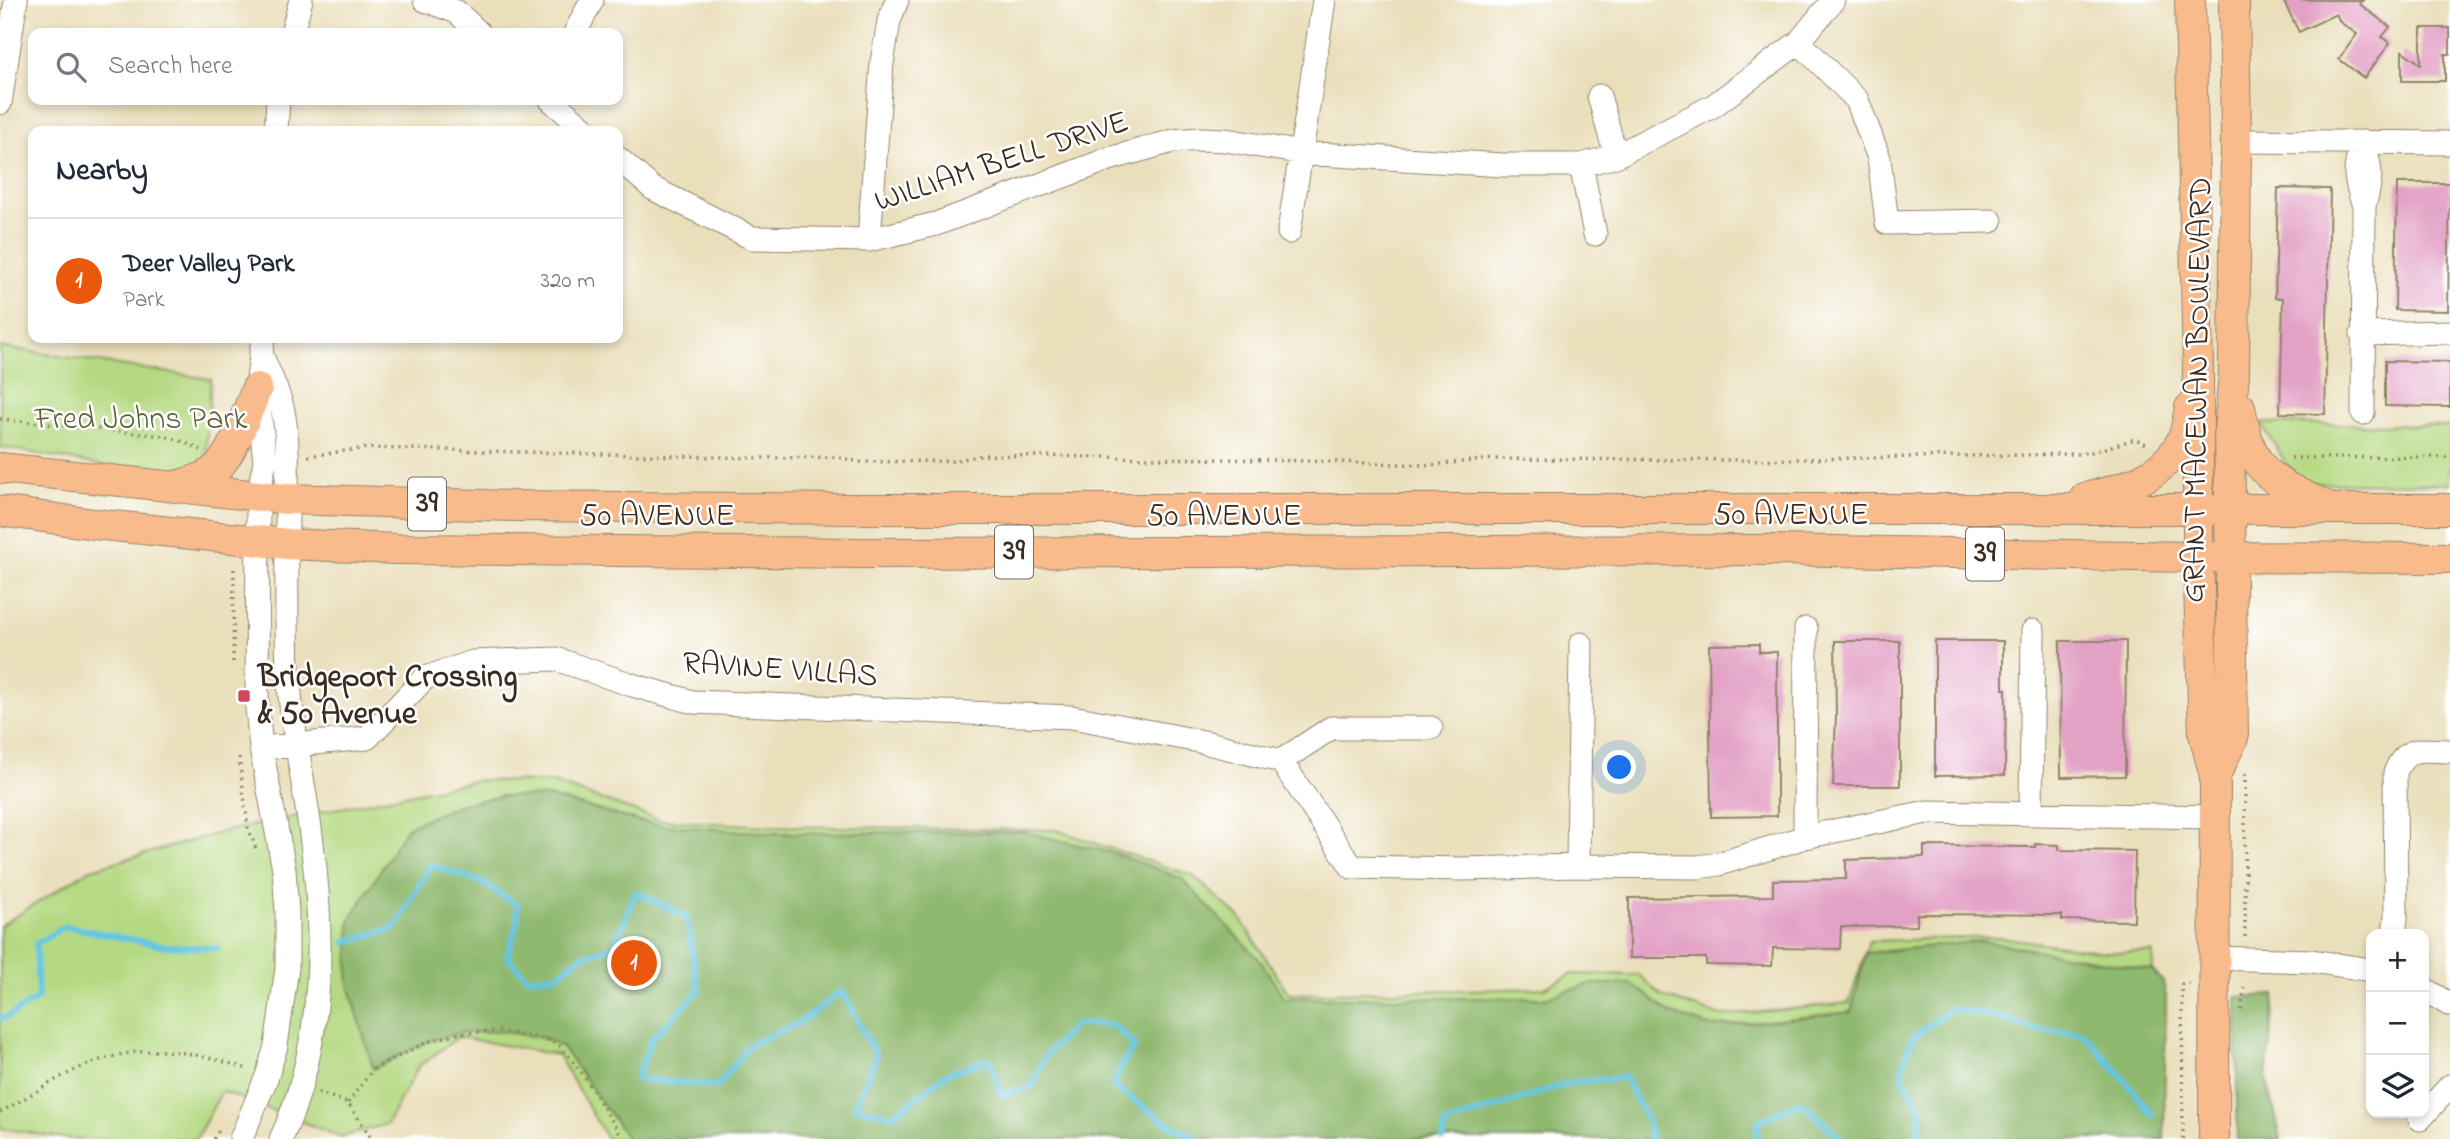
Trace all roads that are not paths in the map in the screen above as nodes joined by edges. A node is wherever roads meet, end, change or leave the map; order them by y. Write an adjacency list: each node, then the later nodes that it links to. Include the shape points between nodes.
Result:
1 (16, 0): 15 (street)
2 (301, 0): 10 (street)
3 (425, 0): 11 (street, via 457,12)
4 (592, 0): 12 (street)
5 (897, 0): 30 (street, via 881,63)
6 (1324, 0): 23 (street)
7 (1833, 0): 13 (street, WILLIAM BELL DRIVE)
8 (2190, 0): 34 (main road, GRANT MACEWAN BOULEVARD)
9 (2234, 0): 20 (main road, GRANT MACEWAN BOULEVARD)
10 (293, 28)
11 (474, 28)
12 (578, 28)
13 (1799, 42): 24 (street, WILLIAM BELL DRIVE, via 1713,106); 27 (street, via 1857,100 1879,158 1887,223)
14 (1599, 96): 24 (street)
15 (0, 103)
16 (278, 105): 18 (street)
17 (557, 105): 19 (street)
18 (276, 126)
19 (581, 126)
20 (2236, 141): 21 (street); 35 (main road, GRANT MACEWAN BOULEVARD)
21 (2363, 142): 22 (street); 32 (street, via 2355,166 2355,183 2364,206)
22 (2450, 143)
23 (1302, 153): 26 (street, WILLIAM BELL DRIVE); 28 (street); 30 (street, WILLIAM BELL DRIVE, via 1226,140 1173,141 1109,159 936,224)
24 (1616, 156): 26 (street, WILLIAM BELL DRIVE)
25 (623, 162): 30 (street, WILLIAM BELL DRIVE, via 652,188 752,238)
26 (1581, 165): 29 (street)
27 (1991, 221)
28 (1289, 232)
29 (1595, 234)
30 (869, 240)
31 (2450, 332): 32 (street)
32 (2362, 334): 37 (street)
33 (263, 347): 36 (street); 40 (street, via 283,408 289,460)
34 (2198, 370): 41 (main road, via 2183,436 2152,473 2137,483); 42 (main road, GRANT MACEWAN BOULEVARD)
35 (2234, 374): 43 (main road, GRANT MACEWAN BOULEVARD); 44 (main road, via 2245,434 2261,469 2287,488)
36 (257, 388): 39 (main road, via 226,458 201,479); 40 (street)
37 (2363, 413)
38 (0, 468): 39 (main road, 50 AVENUE / 39)
39 (173, 487): 40 (main road, 50 AVENUE / 39)
40 (273, 498): 41 (main road, 50 AVENUE / 39, via 856,509); 47 (street); 48 (street)
41 (2043, 508): 42 (main road, 50 AVENUE / 39)
42 (2198, 509): 43 (main road, 50 AVENUE / 39); 50 (main road, GRANT MACEWAN BOULEVARD)
43 (2230, 509): 44 (main road, 50 AVENUE / 39); 49 (main road, GRANT MACEWAN BOULEVARD)
44 (2334, 509): 45 (main road, 50 AVENUE / 39)
45 (2450, 509)
46 (0, 511): 47 (main road, 50 AVENUE / 39)
47 (247, 540): 48 (main road, 50 AVENUE / 39); 57 (street)
48 (288, 544): 50 (main road, 50 AVENUE / 39, via 646,552 1771,550); 56 (street, via 288,670)
49 (2231, 556): 50 (main road, 50 AVENUE / 39); 51 (main road, 50 AVENUE / 39); 60 (main road, GRANT MACEWAN BOULEVARD, via 2233,738)
50 (2198, 557): 60 (main road, GRANT MACEWAN BOULEVARD, via 2204,734)
51 (2450, 558)
52 (1806, 629): 63 (street)
53 (2033, 631): 61 (street)
54 (1581, 644): 64 (street)
55 (1431, 728): 59 (street, via 1331,728)
56 (296, 745): 57 (street, RAVINE VILLAS); 59 (street, RAVINE VILLAS, via 367,738 425,678 473,662 556,659 692,702 1072,717); 73 (street, via 312,840 318,923 310,1050)
57 (261, 748): 72 (street, via 284,869 287,968 282,1011 257,1073)
58 (2450, 751): 65 (street, via 2411,751 2400,759 2395,773)
59 (1281, 761): 64 (street, via 1352,867)
60 (2215, 776): 62 (main road, GRANT MACEWAN BOULEVARD)
61 (2031, 813): 62 (street); 63 (street, via 1927,812)
62 (2214, 817): 66 (main road, GRANT MACEWAN BOULEVARD)
63 (1805, 837): 64 (street, via 1698,867)
64 (1578, 866)
65 (2395, 929)
66 (2214, 958): 67 (street, via 2312,961); 74 (main road, GRANT MACEWAN BOULEVARD)
67 (2366, 969)
68 (2429, 992): 69 (street)
69 (2450, 1005)
70 (2450, 1086): 71 (street)
71 (2420, 1119)
72 (241, 1139)
73 (281, 1139)
74 (2214, 1139)

